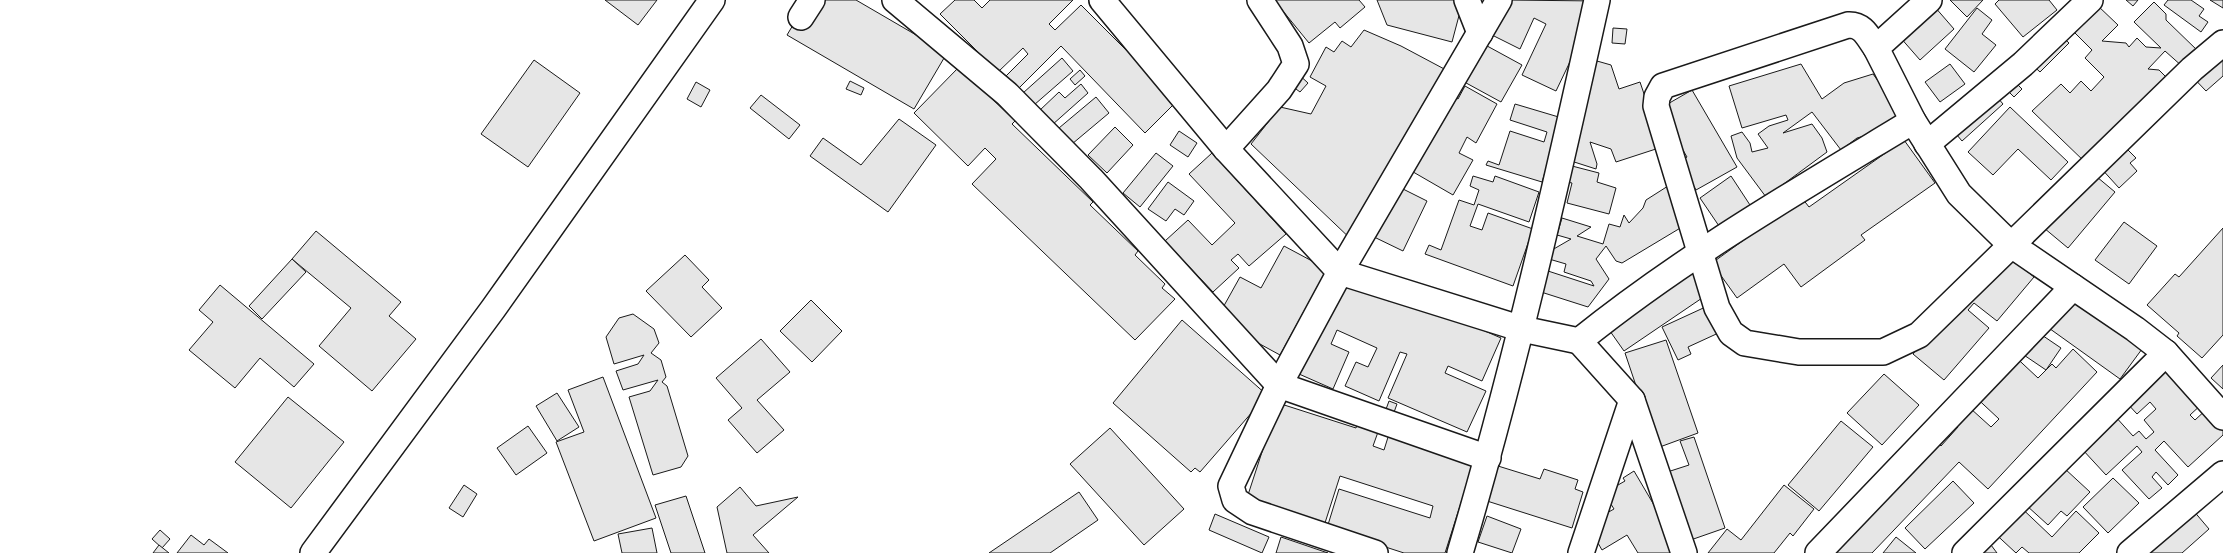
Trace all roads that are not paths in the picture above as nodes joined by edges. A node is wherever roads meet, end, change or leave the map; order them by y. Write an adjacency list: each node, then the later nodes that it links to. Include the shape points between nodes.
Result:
1 (712, 0): 28 (street, via 493,309)
2 (895, 0): 23 (street, via 1021,108 1091,179)
3 (1102, 0): 15 (street)
4 (1468, 0): 10 (street)
5 (1499, 0): 10 (street)
6 (1597, 0): 20 (street)
7 (1928, 0): 12 (street)
8 (2090, 0): 14 (street, via 2023,64)
9 (1263, 1): 15 (street, via 1290,46 1296,64 1279,90)
10 (1480, 33): 18 (street)
11 (2223, 42): 16 (street)
12 (1876, 48): 13 (street); 17 (street, via 1863,30 1854,25 1848,26 1663,86 1659,90 1656,106)
13 (1913, 121): 14 (street); 17 (street)
14 (1927, 144): 16 (street, via 1959,194)
15 (1226, 149): 18 (street)
16 (2010, 244): 17 (street, via 1919,335 1883,352 1799,352 1745,343 1731,333 1717,308); 19 (street)
17 (1702, 250): 21 (street)
18 (1340, 272): 20 (street); 23 (street)
19 (2073, 288): 22 (street, via 2135,328); 33 (street)
20 (1522, 330): 21 (street); 26 (street)
21 (1580, 341): 24 (street)
22 (2166, 353): 25 (street); 34 (street)
23 (1279, 385): 26 (street); 29 (street, via 1231,486 1235,500 1253,512)
24 (1632, 400): 31 (street); 32 (street)
25 (2223, 417)
26 (1488, 458): 30 (street)
27 (2223, 474): 35 (street)
28 (313, 553)
29 (1375, 553)
30 (1460, 553)
31 (1581, 553)
32 (1684, 553)
33 (1818, 553)
34 (1965, 553)
35 (2130, 553)

